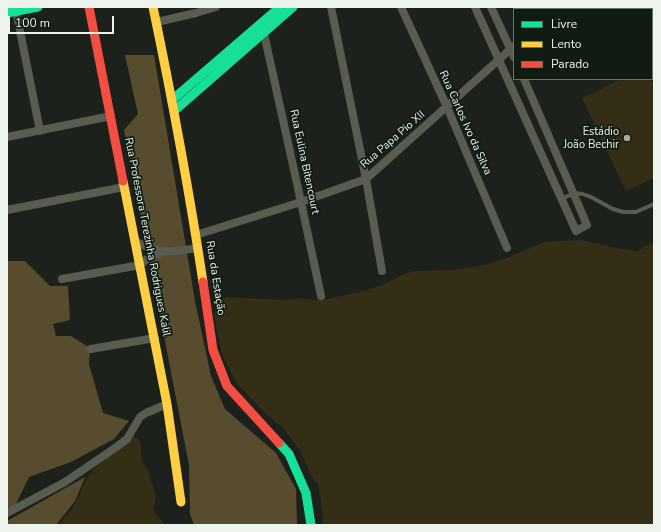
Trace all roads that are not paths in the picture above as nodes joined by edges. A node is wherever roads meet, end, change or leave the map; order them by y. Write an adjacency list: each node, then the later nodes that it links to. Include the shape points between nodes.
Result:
1 (38, 7): 12 (street)
2 (89, 7): 21 (street, Rua Professora Terezinha Rodrigues Kalil)
3 (153, 7): 13 (street, Rua da Estação)
4 (216, 7): 11 (street)
5 (280, 7): 14 (street)
6 (293, 7): 14 (street)
7 (331, 7): 24 (street)
8 (402, 7): 19 (street, Rua Carlos Ivo da Silva)
9 (475, 7): 16 (street)
10 (491, 7): 15 (street)
11 (195, 10): 13 (street)
12 (11, 12): 22 (street)
13 (156, 22): 18 (street, Rua da Estação)
14 (262, 28): 18 (street); 20 (street); 28 (street, Rua Eulina Bitencourt)
15 (512, 47): 16 (street, Rua Papa Pio XII)
16 (499, 59): 19 (street, Rua Papa Pio XII); 27 (street)
17 (524, 80): 26 (street)
18 (172, 100): 20 (street, Rua da Estação)
19 (447, 107): 24 (street, Rua Papa Pio XII); 34 (street, Rua Carlos Ivo da Silva)
20 (174, 111): 31 (street, Rua da Estação)
21 (110, 116): 22 (street); 25 (street, Rua Professora Terezinha Rodrigues Kalil)
22 (40, 131): 23 (street)
23 (7, 138)
24 (366, 179): 28 (street, Rua Papa Pio XII); 37 (street)
25 (124, 187): 30 (street); 32 (street, Rua Professora Terezinha Rodrigues Kalil)
26 (574, 193): 27 (lane); 27 (street, via 587,225 576,231); 29 (lane, via 591,197 623,212 636,212)
27 (562, 199)
28 (301, 202): 31 (street, Rua Papa Pio XII); 39 (street, Rua Eulina Bitencourt)
29 (654, 204)
30 (7, 210)
31 (196, 235): 33 (street, Rua da Estação)
32 (135, 241): 35 (street); 36 (street, Rua Professora Terezinha Rodrigues Kalil)
33 (198, 248): 35 (street); 45 (street, Rua da Estação, via 214,350 227,386 289,454 306,493)
34 (507, 248)
35 (162, 252): 36 (street, via 146,259)
36 (140, 265): 38 (street); 40 (street, Rua Professora Terezinha Rodrigues Kalil)
37 (382, 271)
38 (62, 279)
39 (321, 296)
40 (154, 338): 41 (street); 42 (street, Rua Professora Terezinha Rodrigues Kalil)
41 (91, 349)
42 (167, 404): 43 (street, Rua Professora Terezinha Rodrigues Kalil); 44 (street, via 140,417 127,439 115,448 65,482)
43 (181, 502)
44 (7, 513)
45 (311, 525)

